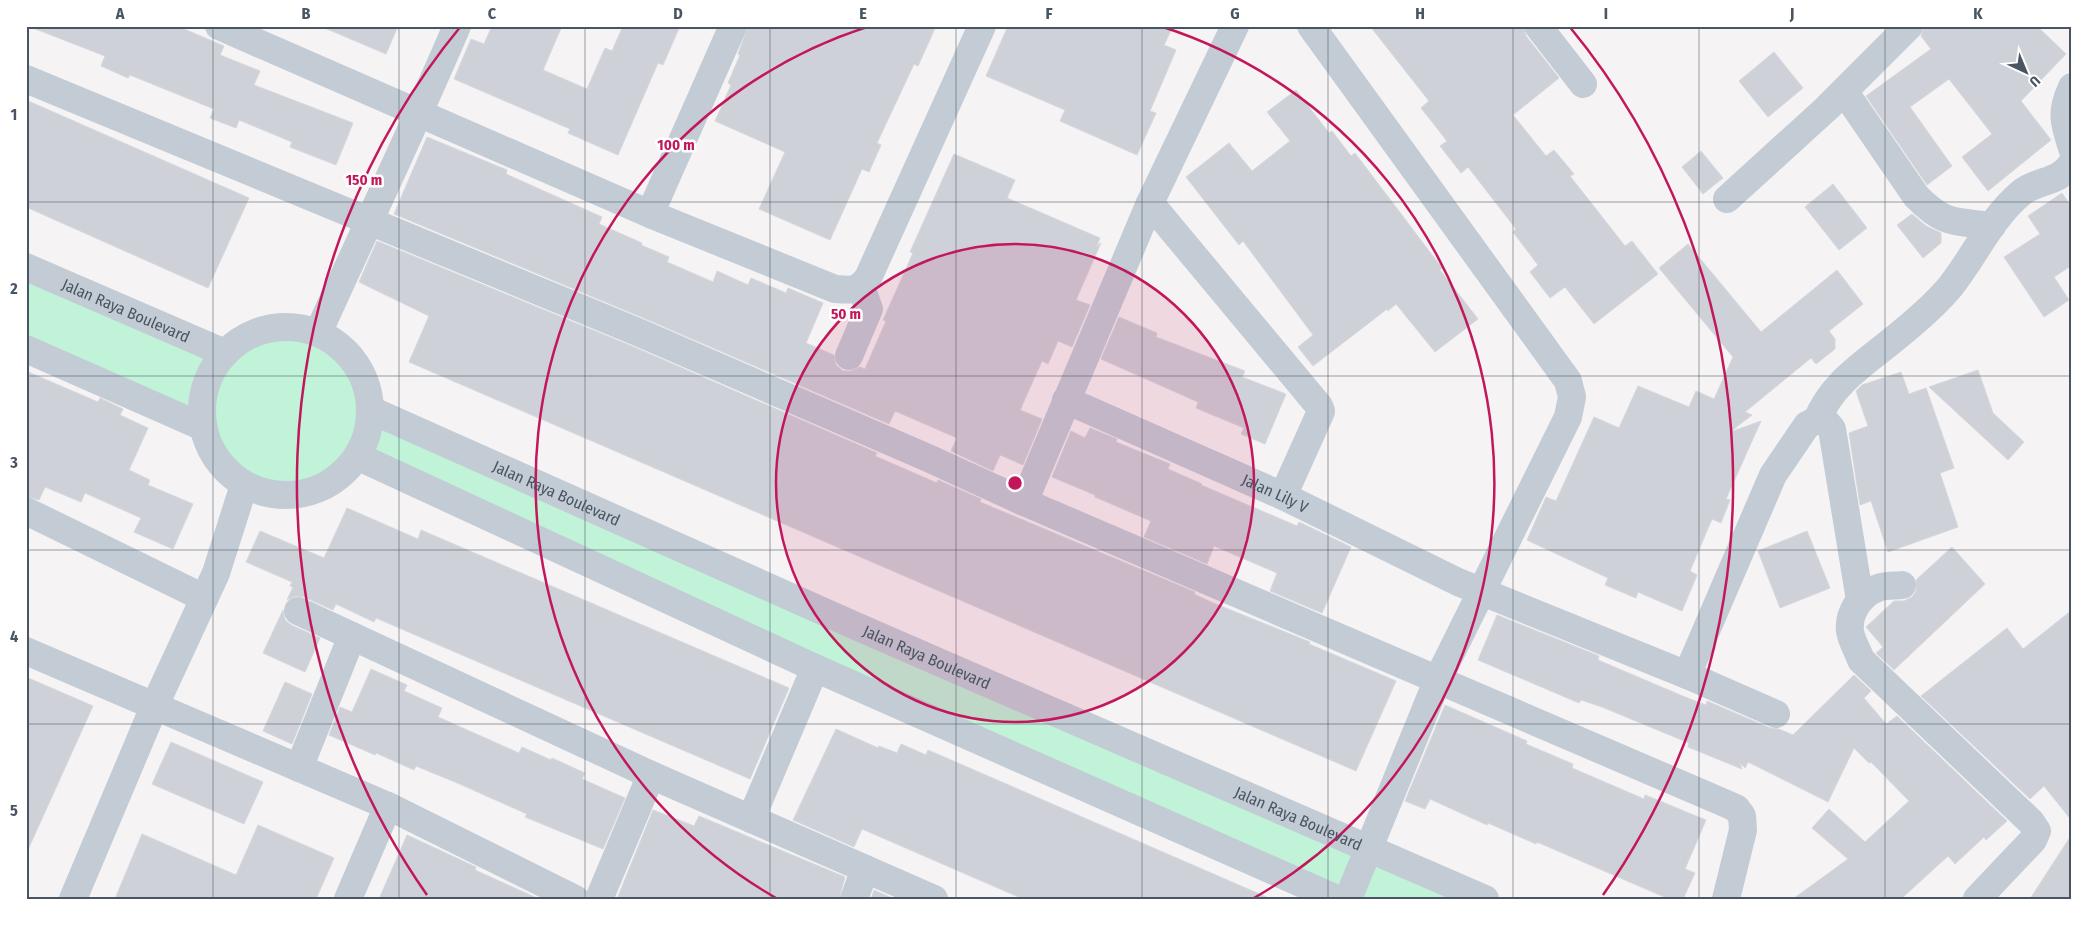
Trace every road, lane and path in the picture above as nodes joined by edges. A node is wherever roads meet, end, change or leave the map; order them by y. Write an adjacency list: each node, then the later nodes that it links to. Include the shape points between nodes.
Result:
1 (219, 26): 13 (street)
2 (457, 26): 13 (street)
3 (733, 26): 18 (street)
4 (982, 26): 22 (street, via 868,278)
5 (1235, 26): 17 (street)
6 (1311, 26): 37 (street, via 1568,380 1572,397 1568,416)
7 (1538, 26): 10 (street)
8 (1910, 26): 12 (street)
9 (26, 79): 19 (street)
10 (1583, 84)
11 (2072, 87): 14 (street, via 2064,102 2063,119)
12 (1844, 91): 16 (street); 20 (street, via 1929,210 1946,220)
13 (419, 114): 18 (street); 19 (street)
14 (2072, 148)
15 (2072, 163): 20 (street, via 2066,172 2020,194)
16 (1727, 199)
17 (1150, 203): 27 (street); 33 (street, via 1319,406 1319,416)
18 (650, 214): 22 (street, via 835,289)
19 (368, 219): 23 (street); 34 (street, via 649,337)
20 (1992, 226): 29 (street, via 1949,287 1924,313 1853,370 1827,400)
21 (26, 267): 25 (street, Jalan Raya Boulevard)
22 (861, 287): 26 (street, via 869,309)
23 (319, 331): 25 (street, via 285,325 252,333); 28 (street, via 358,363)
24 (26, 349): 30 (street)
25 (224, 353): 30 (street, via 205,388)
26 (849, 356)
27 (1066, 400): 33 (street, Jalan Lily V); 34 (street)
28 (373, 411): 31 (street); 52 (street, Jalan Raya Boulevard)
29 (1817, 420): 39 (street, via 1826,422 1832,429); 44 (street, via 1807,425 1773,476)
30 (203, 427): 32 (street, via 217,460)
31 (359, 457): 32 (street, via 327,486 285,496); 43 (street)
32 (244, 485): 38 (street, via 216,572)
33 (1283, 496): 37 (street, Jalan Lily V)
34 (1024, 502): 45 (street)
35 (26, 511): 38 (street)
36 (1902, 585): 39 (street, via 1879,587)
37 (1481, 591): 44 (street, Jalan Lily V); 45 (street)
38 (204, 598): 46 (street)
39 (1860, 600): 64 (street, via 1852,613 1850,631 1861,660 2037,831 2033,840)
40 (298, 611): 41 (street)
41 (352, 636): 48 (street); 49 (street)
42 (26, 651): 46 (street)
43 (815, 668): 51 (street); 60 (street)
44 (1687, 675): 47 (street, Jalan Lily V)
45 (1438, 679): 52 (street); 63 (street, via 1736,808 1742,816 1743,830)
46 (154, 707): 48 (street); 54 (street)
47 (1776, 714)
48 (299, 768): 50 (street)
49 (651, 775): 51 (street); 57 (street)
50 (388, 806): 55 (street); 56 (street)
51 (751, 819): 53 (street)
52 (1369, 850): 61 (street); 62 (street, Jalan Raya Boulevard)
53 (865, 869): 58 (street); 59 (street)
54 (73, 899)
55 (348, 899)
56 (576, 899)
57 (599, 899)
58 (854, 899)
59 (934, 899)
60 (1337, 899)
61 (1348, 899)
62 (1485, 899)
63 (1726, 899)
64 (1977, 899)

